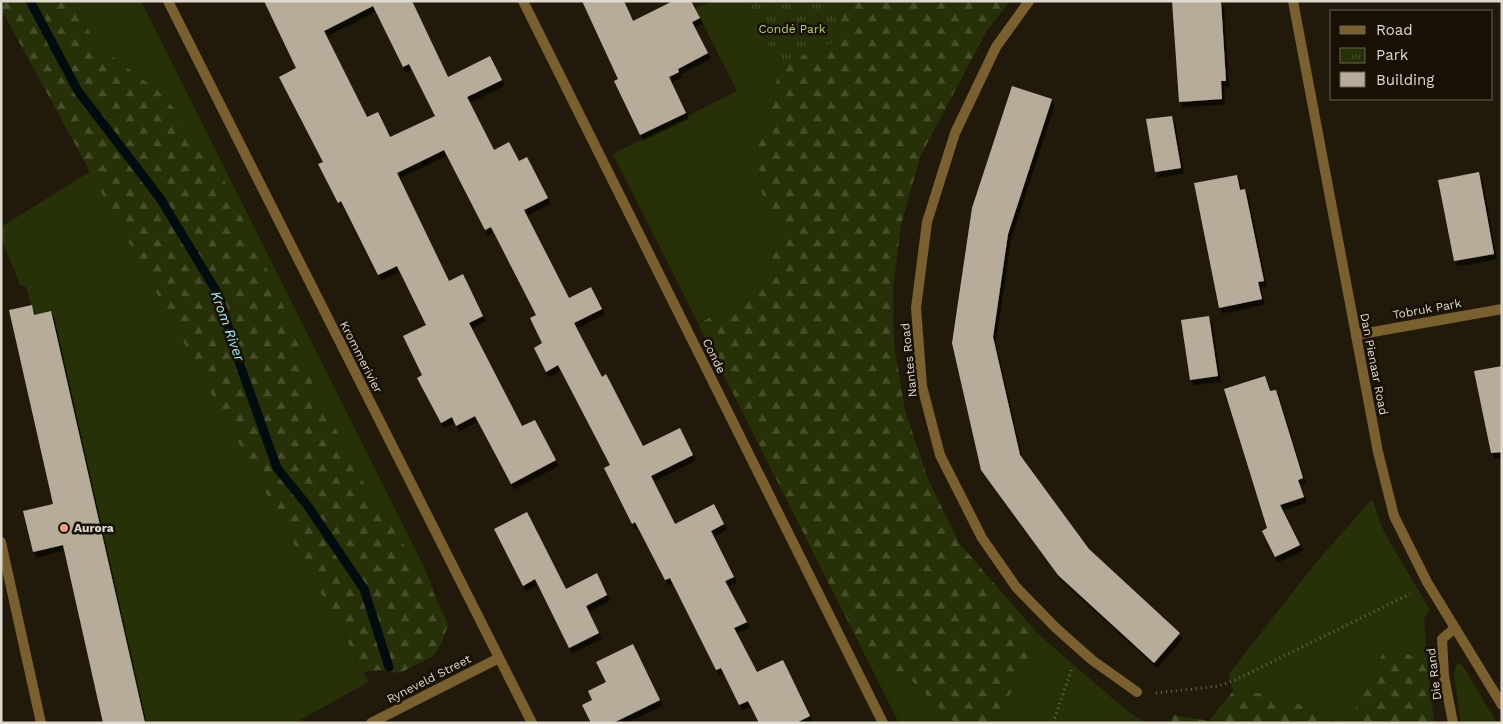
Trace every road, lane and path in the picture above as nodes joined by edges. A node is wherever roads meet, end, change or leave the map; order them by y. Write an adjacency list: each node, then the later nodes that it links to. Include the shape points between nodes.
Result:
1 (168, 1): 11 (street, Krommerivier)
2 (523, 1): 17 (street, Conde)
3 (1029, 1): 10 (street, Nantes Road, via 996,46 955,133 927,222 916,308 922,386 940,456 982,538 1016,587)
4 (1293, 1): 6 (street, Dan Pienaar Road)
5 (1502, 309): 6 (street, Tobruk Park)
6 (1356, 335): 8 (street, Dan Pienaar Road, via 1378,452 1394,516)
7 (1, 542): 14 (street)
8 (1427, 582): 9 (street, Dan Pienaar Road); 12 (path, via 1405,598 1219,686 1159,693)
9 (1455, 628): 13 (street, Dan Pienaar Road); 19 (street, Die Rand, via 1442,639 1444,676)
10 (1079, 648): 12 (street, Nantes Road); 18 (path)
11 (499, 658): 15 (street, Ryneveld Street); 16 (street, Krommerivier)
12 (1138, 692)
13 (1502, 705)
14 (41, 723)
15 (371, 723)
16 (532, 723)
17 (882, 723)
18 (1053, 723)
19 (1453, 723)

